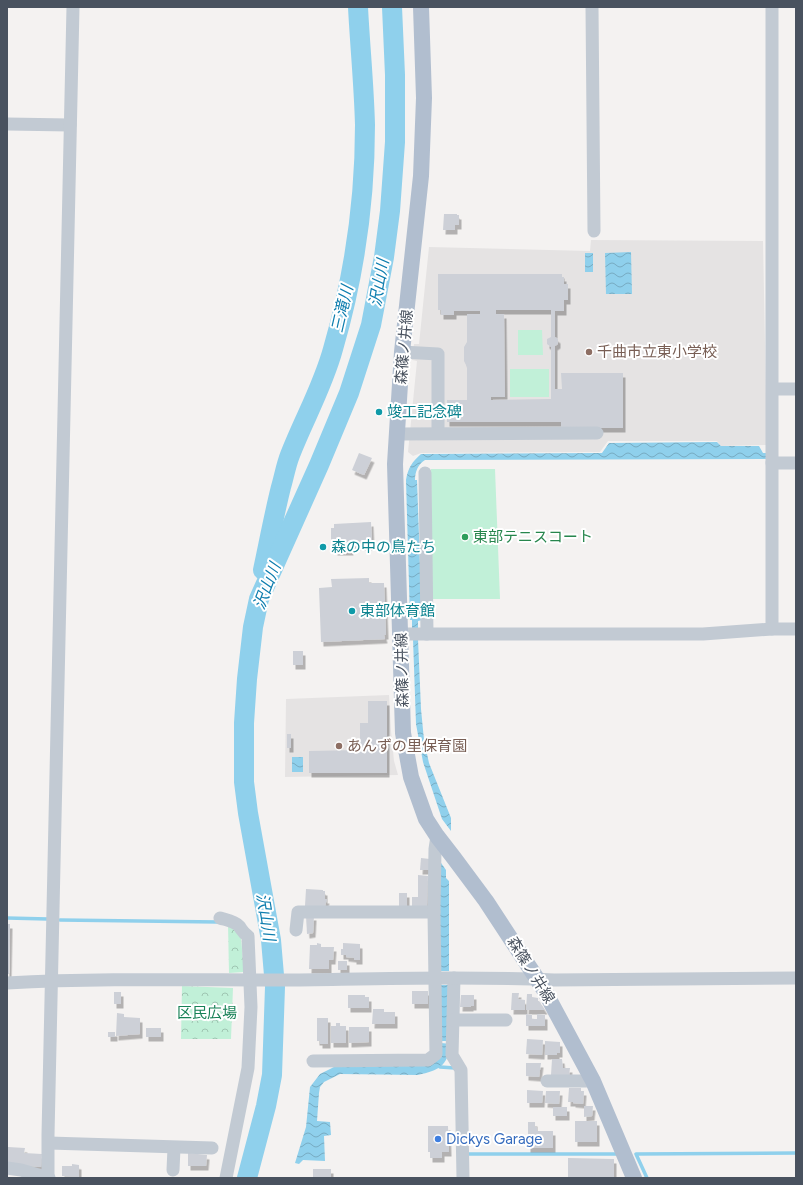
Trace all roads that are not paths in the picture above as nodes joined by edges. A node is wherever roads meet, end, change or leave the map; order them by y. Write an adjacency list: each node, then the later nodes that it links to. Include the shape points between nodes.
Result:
1 (73, 7): 6 (street)
2 (420, 7): 8 (main road, 森篠ノ井線, via 424,90 423,145 418,218)
3 (592, 7): 7 (street)
4 (772, 7): 9 (street)
5 (7, 124): 6 (street)
6 (70, 125): 30 (street)
7 (594, 231)
8 (402, 352): 11 (street, via 438,354); 13 (main road, 森篠ノ井線)
9 (773, 389): 10 (street); 14 (street)
10 (796, 389)
11 (438, 433): 12 (street); 13 (street)
12 (597, 433)
13 (397, 434): 19 (main road, 森篠ノ井線, via 395,464)
14 (772, 463): 15 (street); 17 (street)
15 (796, 463)
16 (425, 473): 20 (street)
17 (772, 629): 18 (street); 20 (street, via 703,634)
18 (796, 629)
19 (401, 634): 20 (street); 21 (main road, 森篠ノ井線, via 407,757 411,777 426,819)
20 (427, 634)
21 (437, 836): 22 (street); 28 (main road, 森篠ノ井線, via 486,901)
22 (434, 912): 24 (street, via 298,912); 25 (street)
23 (220, 918): 29 (street, via 229,920 248,936)
24 (296, 930)
25 (436, 978): 26 (street); 29 (street); 34 (street, via 436,1054 428,1060)
26 (453, 978): 28 (street); 32 (street)
27 (796, 978): 28 (street)
28 (538, 979): 36 (main road, 森篠ノ井線)
29 (251, 980): 30 (street); 43 (street, via 248,1068)
30 (52, 981): 31 (street); 37 (street)
31 (7, 983)
32 (453, 1020): 33 (street); 44 (street, via 452,1055 460,1070)
33 (506, 1020)
34 (313, 1060)
35 (547, 1081): 36 (street)
36 (593, 1081): 45 (main road, 森篠ノ井線)
37 (49, 1143): 38 (street); 42 (street)
38 (174, 1148): 39 (street); 41 (street)
39 (212, 1148)
40 (7, 1168): 42 (street)
41 (173, 1170)
42 (49, 1178)
43 (226, 1178)
44 (463, 1178)
45 (634, 1178)

